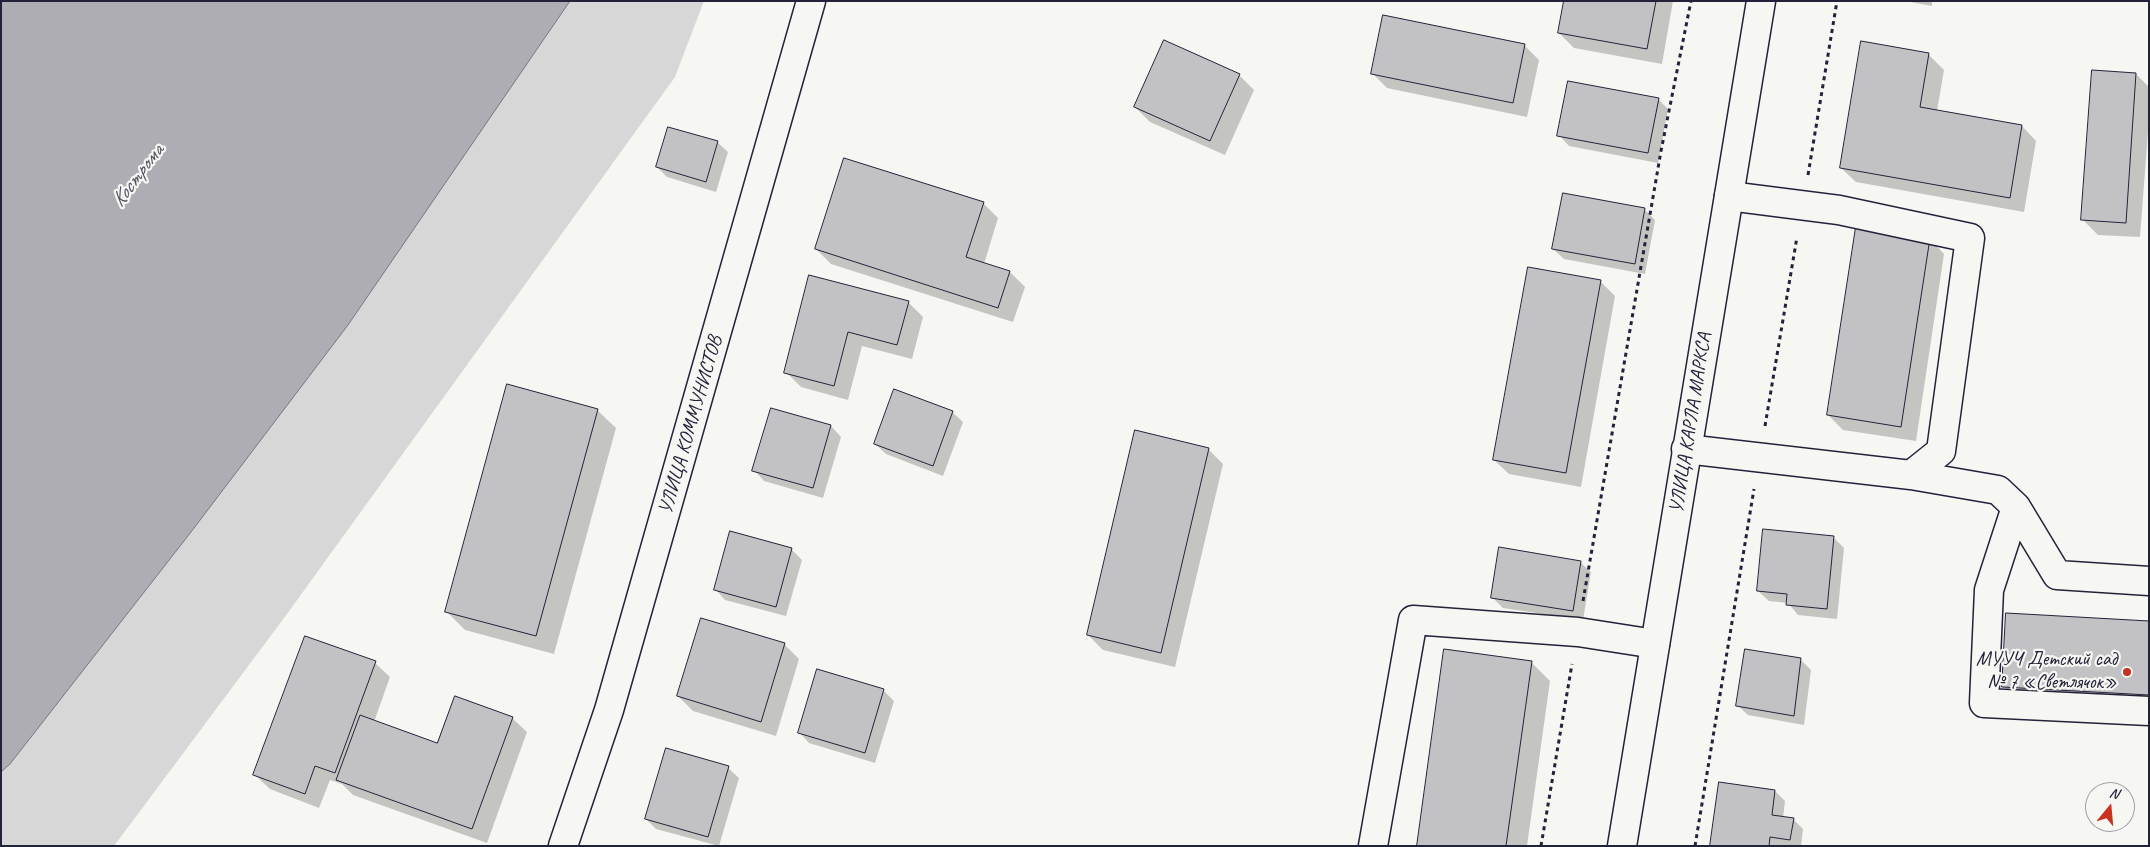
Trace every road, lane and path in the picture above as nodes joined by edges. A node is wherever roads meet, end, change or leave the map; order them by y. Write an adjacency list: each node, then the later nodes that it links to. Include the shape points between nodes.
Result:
1 (811, 1): 12 (street, УЛИЦА КОММУНИСТОВ, via 620,673)
2 (1691, 1): 9 (path, via 1659,160)
3 (1761, 1): 4 (street, УЛИЦА КАРЛА МАРКСА)
4 (1729, 196): 5 (street, УЛИЦА КАРЛА МАРКСА); 6 (street, via 1839,210 1970,238 1941,451)
5 (1686, 449): 6 (street); 10 (street, УЛИЦА КАРЛА МАРКСА)
6 (1910, 475): 7 (street, via 1998,490)
7 (2016, 507): 8 (street, via 2057,575); 11 (street, via 1989,590 1984,703)
8 (2149, 581)
9 (1578, 632): 10 (street); 13 (street, via 1413,620); 14 (path)
10 (1655, 644): 15 (street, УЛИЦА КАРЛА МАРКСА)
11 (2149, 711)
12 (563, 846)
13 (1373, 846)
14 (1541, 846)
15 (1622, 846)

